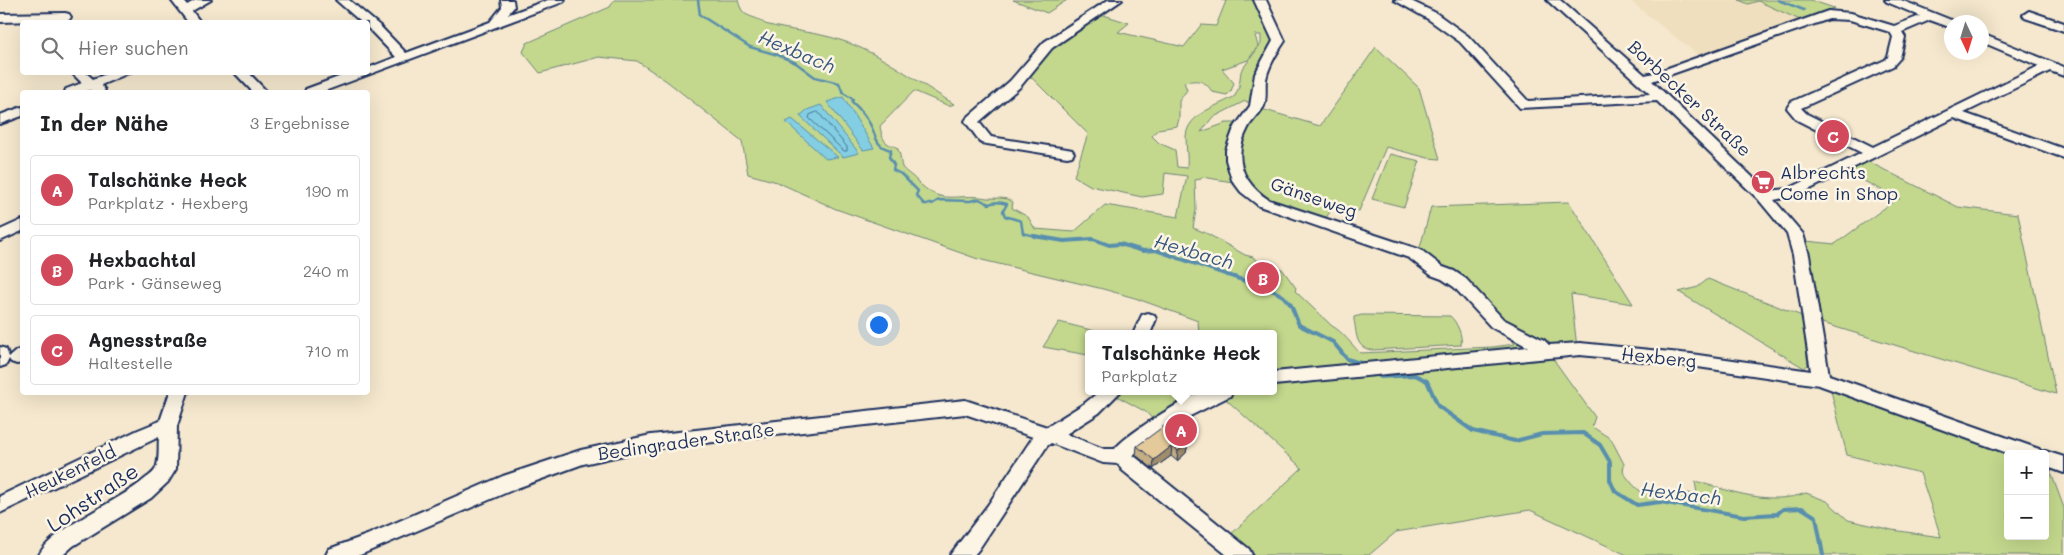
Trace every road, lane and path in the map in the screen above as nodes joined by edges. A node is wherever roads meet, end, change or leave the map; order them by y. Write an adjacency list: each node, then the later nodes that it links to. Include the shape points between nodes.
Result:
1 (205, 0): 10 (street)
2 (342, 0): 16 (street)
3 (507, 0): 19 (street, via 506,12)
4 (559, 0): 19 (street)
5 (1116, 0): 42 (street, via 1048,45 1008,91 972,121 986,140)
6 (1260, 0): 47 (street, Gänseweg, via 1279,41 1266,61 1257,106 1241,127 1234,143 1232,160 1240,180 1264,203 1415,254 1460,283 1498,323)
7 (1400, 0): 37 (street, via 1432,16 1464,39)
8 (1552, 0): 31 (street, Borbecker Straße)
9 (1896, 1): 12 (street)
10 (181, 5): 15 (street)
11 (2029, 15): 20 (street)
12 (1930, 16): 17 (street); 21 (street)
13 (65, 17): 14 (street)
14 (0, 18)
15 (192, 20)
16 (365, 20)
17 (1944, 22)
18 (370, 24): 23 (street)
19 (494, 24): 23 (street)
20 (2064, 27)
21 (1895, 30): 31 (street, via 1851,16 1828,14 1656,77); 41 (street, via 1899,37 1894,58 1889,63 1794,108 1802,117)
22 (1989, 41): 24 (street)
23 (404, 58): 25 (street)
24 (2049, 66): 26 (street); 39 (street)
25 (370, 71)
26 (2064, 72)
27 (81, 75): 32 (street)
28 (120, 75): 32 (street)
29 (243, 75): 34 (street)
30 (358, 75): 35 (street)
31 (1642, 79): 36 (street, Borbecker Straße)
32 (97, 88): 33 (street)
33 (84, 90)
34 (258, 90)
35 (316, 90)
36 (1660, 97): 37 (street); 44 (street, Borbecker Straße)
37 (1525, 105)
38 (20, 112): 40 (street)
39 (1952, 113): 41 (street); 43 (street)
40 (0, 120)
41 (1872, 152): 44 (street, via 1793,192)
42 (1067, 153)
43 (2064, 154)
44 (1763, 196): 49 (street, Borbecker Straße, via 1790,227 1798,244)
45 (20, 226): 46 (street)
46 (0, 236)
47 (1545, 350): 48 (street, Hexberg); 49 (street, Hexberg, via 1580,349 1682,359)
48 (1277, 379)
49 (1821, 379): 55 (street, Hexberg)
50 (178, 395): 53 (street, Lohstraße)
51 (1107, 395): 54 (street)
52 (1216, 395): 56 (street, via 1158,425 1127,448)
53 (168, 426): 59 (street, Heukenfeld); 60 (street, Lohstraße, via 166,469 156,483 66,540)
54 (1050, 435): 56 (street, Bedingrader Straße, via 1103,456); 61 (street, Bedingrader Straße, via 965,407 632,445 581,457 510,482); 62 (street, via 1037,444 995,512)
55 (2021, 450)
56 (1123, 457): 63 (street)
57 (2049, 459): 58 (street)
58 (2064, 465)
59 (0, 505)
60 (49, 555)
61 (336, 555)
62 (960, 555)
63 (1242, 555)

